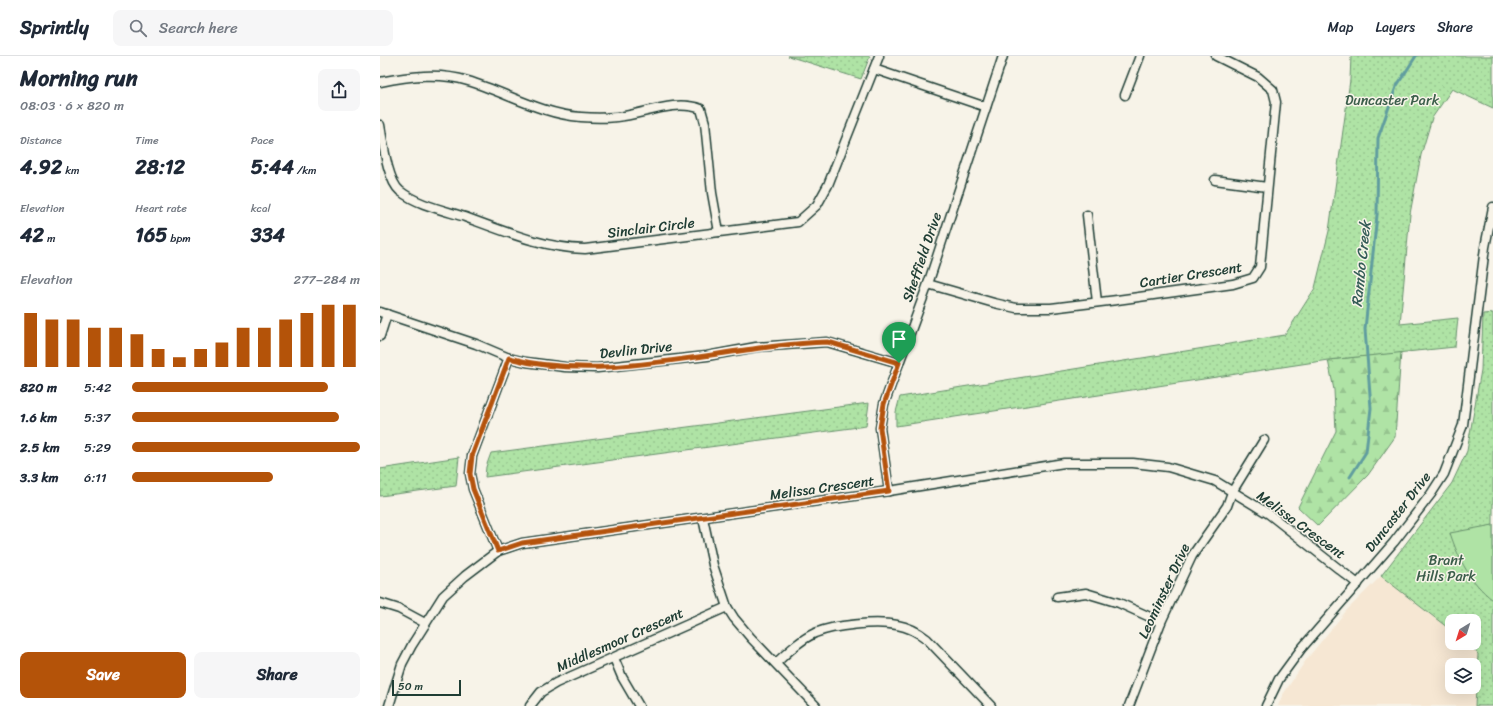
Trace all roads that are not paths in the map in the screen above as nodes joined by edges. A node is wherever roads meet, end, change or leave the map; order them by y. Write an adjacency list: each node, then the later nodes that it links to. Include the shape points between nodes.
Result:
1 (878, 56): 5 (street, Sinclair Circle)
2 (1003, 56): 8 (street, Sheffield Drive)
3 (1140, 56): 7 (street)
4 (1216, 56): 11 (street, Cartier Crescent, via 1258,77 1273,90 1276,102)
5 (874, 69): 8 (street); 14 (street, Sinclair Circle, via 836,166 817,205 798,222)
6 (380, 82): 14 (street, via 403,77 435,76 467,80 555,113 580,118 618,117 664,107 690,105 701,109 706,123 712,193)
7 (1125, 95)
8 (986, 107): 16 (street, Sheffield Drive)
9 (380, 125): 14 (street, Sinclair Circle, via 388,167 399,190 421,203 542,244 585,249)
10 (1215, 180): 11 (street)
11 (1267, 187): 17 (street, Cartier Crescent, via 1260,267 1253,278 1233,284)
12 (1493, 207): 15 (street, Duncaster Drive)
13 (1087, 215): 17 (street)
14 (719, 232)
15 (1489, 248): 27 (street, Duncaster Drive, via 1462,426 1452,455 1431,494)
16 (928, 284): 17 (street, Cartier Crescent, via 1016,308 1051,308); 21 (street, Sheffield Drive)
17 (1097, 302)
18 (384, 313): 19 (street); 20 (street, Devlin Drive)
19 (380, 336)
20 (509, 358): 21 (street, Devlin Drive, via 534,363 597,368 707,356 763,346 828,342); 26 (street, via 472,456 470,474 473,489)
21 (899, 363): 23 (street, Sheffield Drive, via 884,404 880,428)
22 (1264, 440): 24 (street, Leominster Drive)
23 (889, 491): 24 (street, Melissa Crescent, via 1064,463 1133,462 1168,467 1215,481); 25 (street, Melissa Crescent)
24 (1232, 492): 27 (street, Melissa Crescent, via 1269,514); 32 (street, Leominster Drive, via 1227,506 1192,556)
25 (704, 518): 26 (street, Melissa Crescent, via 522,543); 30 (street, via 713,565)
26 (498, 551): 31 (street, Melissa Crescent, via 443,596)
27 (1358, 584): 41 (street, Duncaster Drive, via 1301,649 1279,679)
28 (1057, 597): 32 (street, via 1086,593 1119,603)
29 (380, 603): 31 (street)
30 (727, 607): 33 (street, Middlesmoor Crescent); 34 (street)
31 (425, 622): 35 (street, Melissa Crescent, via 402,664)
32 (1161, 622): 40 (street, Leominster Drive)
33 (614, 658): 36 (street, Middlesmoor Crescent, via 556,683 541,692); 37 (street)
34 (776, 663): 38 (street); 39 (street, via 798,643 828,629 873,624 897,625 915,630 927,639)
35 (389, 706)
36 (530, 706)
37 (639, 706)
38 (816, 706)
39 (991, 706)
40 (1129, 706)
41 (1266, 706)

